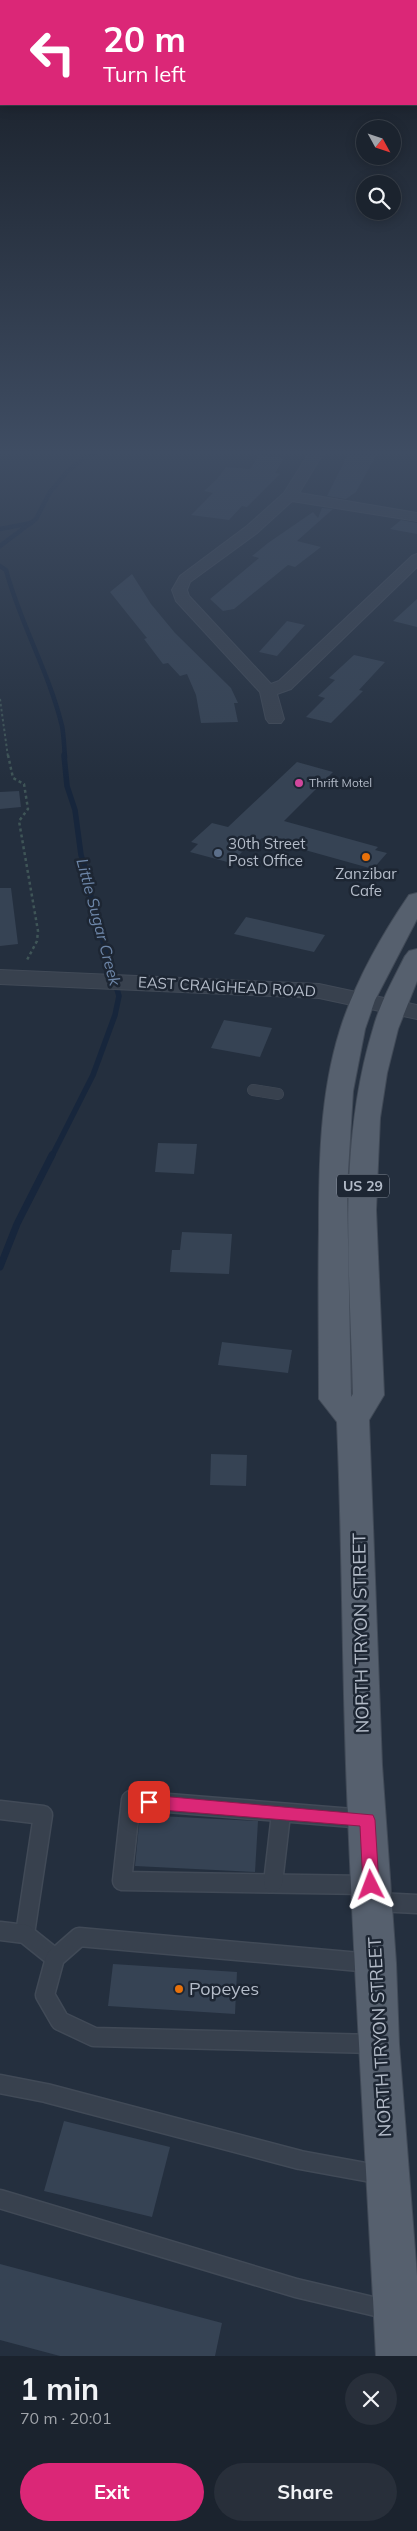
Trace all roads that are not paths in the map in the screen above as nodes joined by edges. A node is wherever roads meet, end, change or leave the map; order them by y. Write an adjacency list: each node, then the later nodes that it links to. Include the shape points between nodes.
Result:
1 (210, 560): 3 (street, via 186,579 179,591 182,598)
2 (416, 560): 3 (street, via 285,685)
3 (268, 691): 4 (street)
4 (275, 719)
5 (417, 900): 8 (main road, US 29, via 388,948)
6 (417, 956): 9 (main road, US 29)
7 (0, 977): 8 (street, EAST CRAIGHEAD ROAD, via 318,991)
8 (363, 1001): 9 (street, EAST CRAIGHEAD ROAD); 12 (main road, US 29, via 343,1074 334,1166 334,1398)
9 (405, 1009): 12 (main road, US 29, via 374,1074 364,1144 370,1395)
10 (253, 1090): 11 (lane)
11 (278, 1094)
12 (353, 1419): 15 (main road, NORTH TRYON STREET)
13 (0, 1810): 20 (lane, via 42,1815)
14 (281, 1814): 15 (lane); 16 (lane); 16 (lane, via 130,1800 122,1881)
15 (367, 1820): 17 (main road, NORTH TRYON STREET)
16 (273, 1883): 17 (lane)
17 (371, 1893): 18 (lane); 22 (main road, NORTH TRYON STREET)
18 (417, 1904)
19 (0, 1931): 20 (lane)
20 (25, 1934): 21 (lane)
21 (55, 1958): 22 (lane, via 79,1937); 23 (lane, via 45,1995 60,2022 94,2037)
22 (376, 1964): 23 (main road, NORTH TRYON STREET)
23 (378, 2044): 25 (main road, NORTH TRYON STREET)
24 (0, 2084): 25 (lane, via 300,2160)
25 (389, 2177): 27 (main road, NORTH TRYON STREET)
26 (0, 2199): 27 (lane, via 296,2288)
27 (398, 2312): 28 (main road, NORTH TRYON STREET)
28 (399, 2356)

